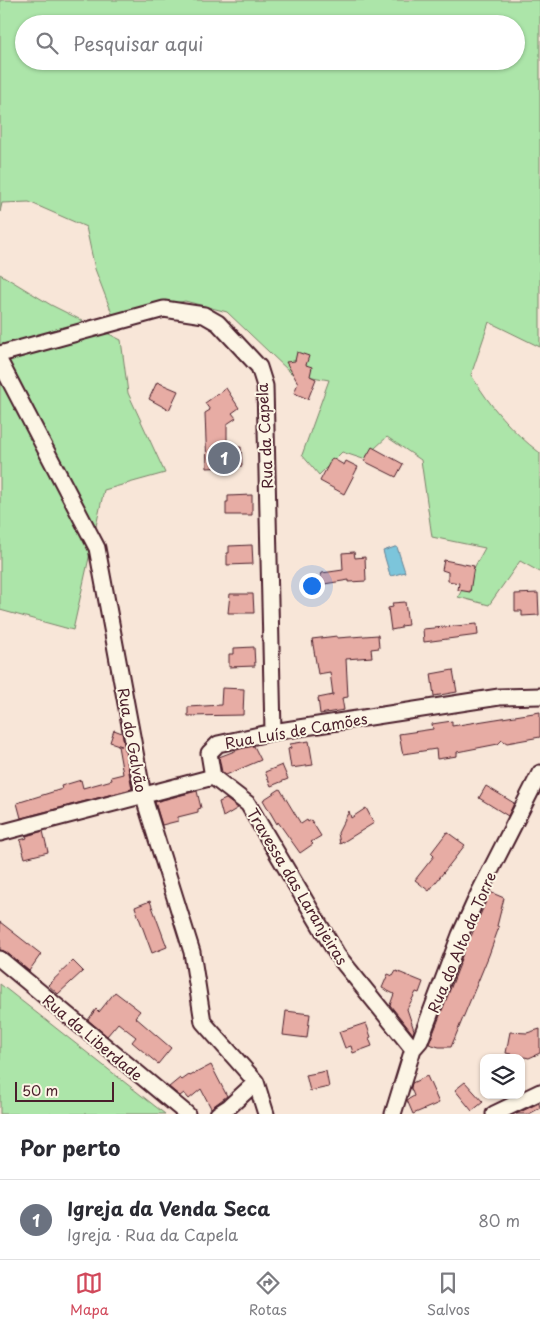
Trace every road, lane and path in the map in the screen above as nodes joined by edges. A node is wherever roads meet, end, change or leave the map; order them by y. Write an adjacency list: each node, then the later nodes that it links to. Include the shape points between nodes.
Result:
1 (0, 354): 4 (street, Rua da Capela, via 164,309 204,315 218,322 259,367 265,386)
2 (0, 362): 7 (street, Rua do Galvão, via 97,548)
3 (540, 696): 4 (street, Rua Luís de Camões, via 499,697)
4 (273, 732): 6 (street, Rua Luís de Camões, via 218,744 209,753)
5 (540, 773): 10 (street, Rua do Alto da Torre, via 479,893 420,1041)
6 (214, 777): 7 (street); 10 (street, Travessa das Laranjeiras, via 248,804 338,956)
7 (143, 795): 8 (street); 11 (street, Rua do Galvão, via 192,952 203,1022)
8 (0, 833)
9 (0, 959): 13 (street, Rua da Liberdade)
10 (413, 1049): 16 (street, Rua do Alto da Torre)
11 (256, 1082): 14 (street); 15 (street, Rua do Galvão)
12 (540, 1092): 17 (street)
13 (187, 1114)
14 (218, 1114)
15 (266, 1114)
16 (393, 1114)
17 (494, 1114)

